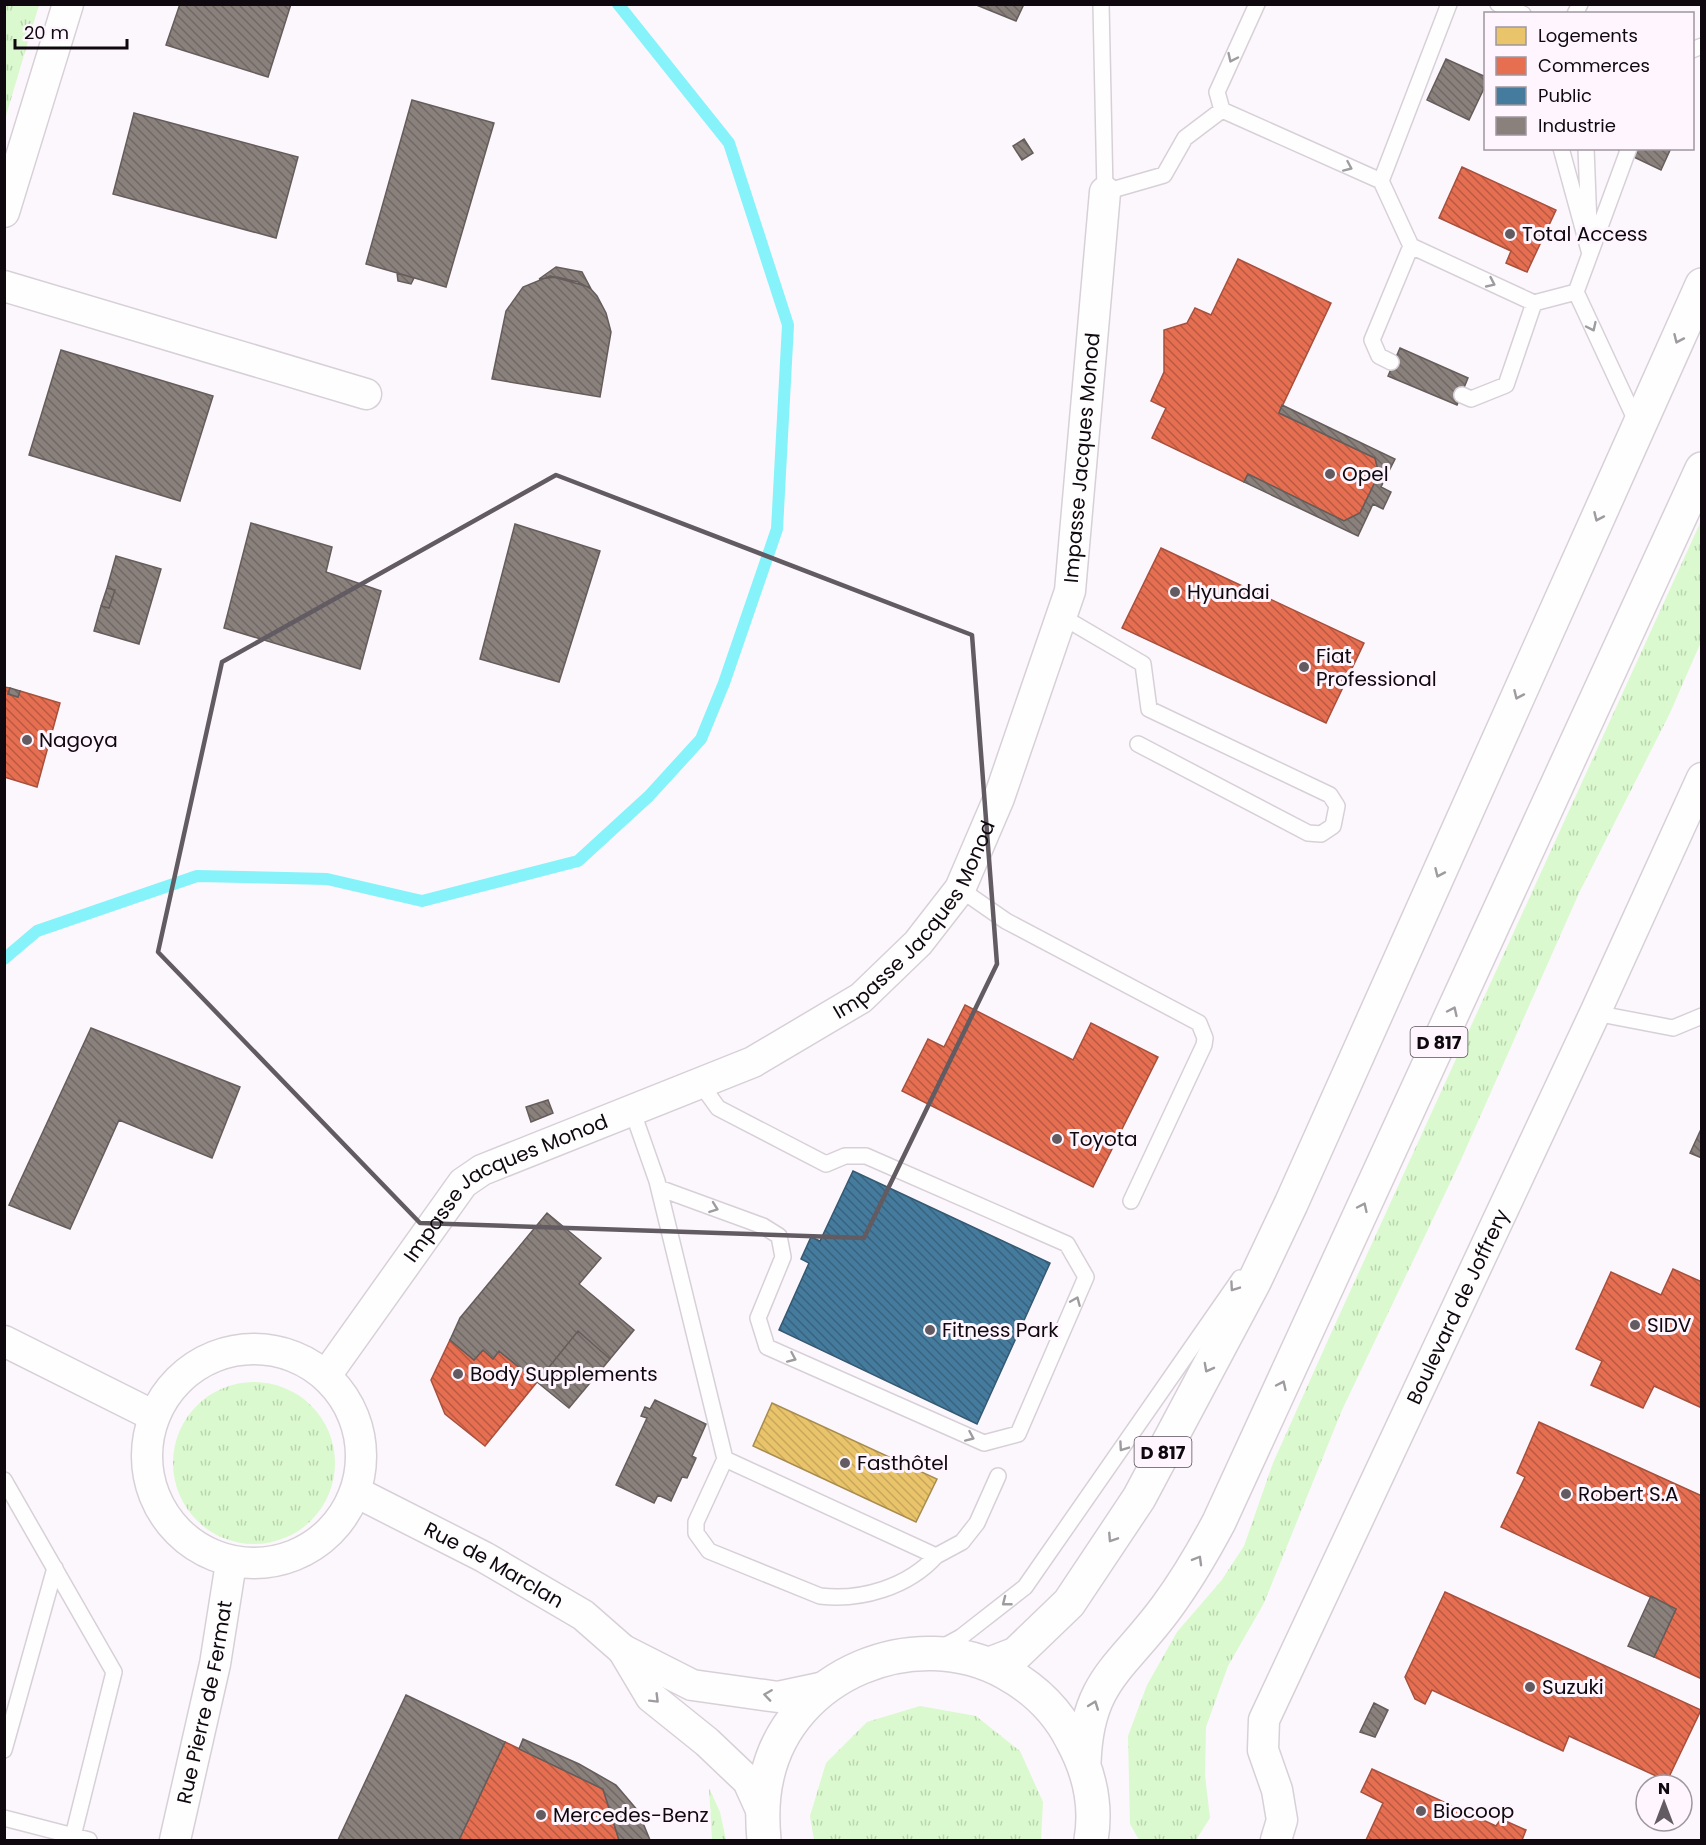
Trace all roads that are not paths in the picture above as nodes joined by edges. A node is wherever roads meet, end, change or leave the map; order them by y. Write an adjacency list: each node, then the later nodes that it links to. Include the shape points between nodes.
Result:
1 (68, 4): 13 (street)
2 (1101, 4): 12 (lane)
3 (1257, 4): 7 (lane, one-way to 7, via 1216,92)
4 (1449, 4): 11 (lane)
5 (1498, 4): 6 (lane)
6 (1518, 12)
7 (1222, 110): 11 (lane, one-way to 11); 12 (lane, via 1185,138 1164,175)
8 (1562, 150): 15 (lane)
9 (1586, 150): 15 (lane)
10 (1628, 150): 15 (lane)
11 (1380, 181): 14 (lane)
12 (1105, 192): 25 (street, Impasse Jacques Monod, via 1070,591)
13 (4, 212)
14 (1411, 246): 19 (lane, one-way to 19); 20 (lane, via 1372,340 1379,356)
15 (1590, 254): 18 (lane)
16 (4, 285): 21 (street)
17 (1701, 285): 23 (main road, D 817, one-way to 23)
18 (1576, 292): 19 (lane); 23 (lane, one-way to 23)
19 (1534, 303): 22 (lane, via 1506,385 1471,399)
20 (1392, 362)
21 (366, 394)
22 (1462, 395)
23 (1638, 426): 35 (main road, D 817, one-way to 35)
24 (1701, 469): 51 (main road, D 817, one-way to 24, via 1087,1728 1096,1696 1192,1571 1219,1522)
25 (1061, 616): 26 (lane, via 1143,664 1149,709 1330,795 1337,806 1333,826 1321,834 1308,834); 28 (street, Impasse Jacques Monod, via 999,798)
26 (1138, 744)
27 (1701, 778): 29 (street, Boulevard de Joffrery)
28 (960, 890): 31 (street, Impasse Jacques Monod, via 918,943 861,998 753,1062); 34 (lane, via 1006,921 1199,1023 1204,1046)
29 (1595, 1013): 30 (lane, via 1673,1028); 58 (street, Boulevard de Joffrery, via 1264,1720 1263,1750 1277,1790 1282,1820)
30 (1701, 1016)
31 (700, 1083): 32 (street, Impasse Jacques Monod); 33 (lane, one-way to 31, via 763,1226 779,1236 783,1257 758,1318 767,1347 984,1443 1018,1434 1086,1277 1067,1244 866,1156 845,1156 826,1164 718,1108)
32 (632, 1110): 33 (lane); 37 (street, Impasse Jacques Monod, via 482,1170 463,1183)
33 (659, 1188): 39 (lane)
34 (1131, 1202)
35 (1291, 1204): 47 (lane, D 817, one-way to 47, via 1025,1587 961,1637); 48 (main road, D 817, one-way to 48, via 1139,1498 1070,1603 1016,1654)
36 (4, 1341): 38 (street)
37 (327, 1374): 38 (street, via 281,1350 229,1350 183,1372); 42 (street, via 359,1424)
38 (152, 1415): 44 (street, via 147,1477 176,1533)
39 (724, 1459): 43 (lane); 43 (lane, via 696,1522 696,1533 710,1551 820,1596 836,1598 853,1598 890,1586 925,1568)
40 (998, 1476): 43 (lane, via 976,1523 962,1542)
41 (4, 1480): 45 (lane)
42 (356, 1492): 44 (street, via 333,1532 286,1561); 46 (street, Rue de Marclan, via 484,1557 583,1615)
43 (936, 1556)
44 (231, 1563): 57 (street, Rue Pierre de Fermat, via 215,1664)
45 (55, 1568): 50 (lane); 54 (lane, via 114,1672)
46 (623, 1650): 49 (street, Rue de Marclan, one-way to 46, via 778,1696 692,1685); 53 (street, Rue de Marclan, one-way to 53, via 651,1696 748,1781)
47 (933, 1652): 48 (main road); 49 (main road, via 895,1655 858,1667)
48 (990, 1664): 51 (main road, via 1030,1687 1063,1721)
49 (825, 1687): 53 (main road, via 799,1712 780,1742 767,1776)
50 (4, 1750)
51 (1084, 1762): 55 (main road)
52 (4, 1818): 54 (lane)
53 (763, 1826)
54 (73, 1836): 56 (lane)
55 (1096, 1836)
56 (89, 1840)
57 (175, 1840)
58 (1276, 1840)

